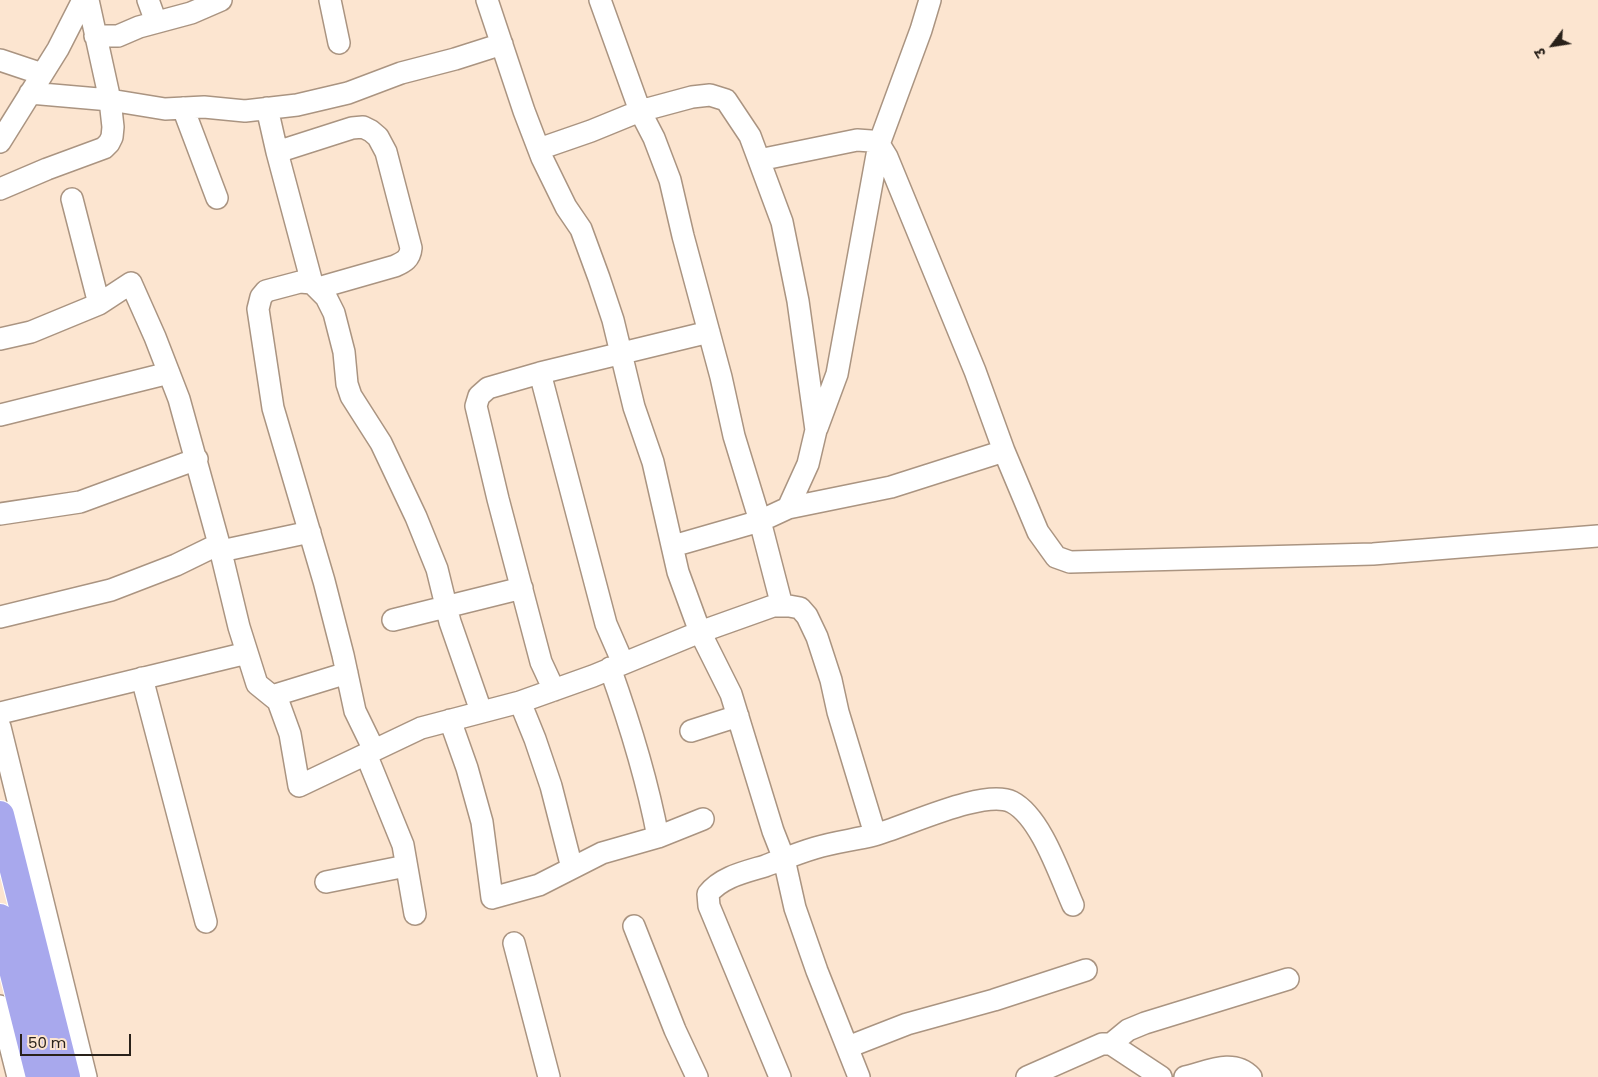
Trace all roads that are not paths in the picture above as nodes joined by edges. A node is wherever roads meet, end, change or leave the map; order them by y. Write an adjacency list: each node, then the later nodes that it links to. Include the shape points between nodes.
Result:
1 (83, 0): 14 (street)
2 (88, 0): 10 (street)
3 (148, 0): 9 (street)
4 (221, 0): 9 (street, via 191,13)
5 (330, 0): 11 (street)
6 (487, 0): 12 (street)
7 (600, 0): 19 (street)
8 (930, 0): 21 (street)
9 (156, 22): 10 (street, via 118,36)
10 (95, 36): 16 (street)
11 (339, 43)
12 (502, 44): 18 (street, via 348,93); 22 (street)
13 (0, 60): 14 (street)
14 (42, 74): 15 (street)
15 (30, 93): 16 (street); 20 (street)
16 (110, 100): 17 (street, via 165,109); 25 (street, via 112,137 104,148)
17 (183, 108): 18 (street, via 204,106 245,111); 26 (street)
18 (267, 108): 23 (street)
19 (640, 111): 22 (street); 24 (street, via 692,97 710,95 726,100 750,136); 30 (street, via 670,180)
20 (0, 142)
21 (879, 144): 24 (street, via 857,140); 36 (street, via 837,374); 37 (street, via 971,362)
22 (538, 150): 32 (street, via 566,207 581,229)
23 (277, 152): 28 (street); 28 (street, via 363,127 378,137 386,152 411,248 410,255 395,266)
24 (759, 160): 36 (street, via 782,222 798,301)
25 (0, 189)
26 (217, 198)
27 (72, 199): 29 (street)
28 (315, 286): 42 (street, via 300,282 266,291 260,297 258,309 272,408); 47 (street, via 326,297 334,314 351,396 380,443 416,517 437,569)
29 (99, 304): 31 (street, via 31,332); 33 (street, via 131,284)
30 (709, 332): 32 (street); 41 (street, via 734,436)
31 (0, 339)
32 (622, 353): 34 (street); 44 (street)
33 (169, 373): 35 (street); 38 (street)
34 (540, 373): 46 (street, via 488,388 478,396 476,406); 53 (street)
35 (0, 415)
36 (816, 430): 39 (street, via 808,464)
37 (1004, 451): 39 (street, via 891,488); 43 (street, via 1038,532 1056,557 1070,562 1374,554)
38 (197, 459): 40 (street, via 80,502); 45 (street)
39 (788, 508): 41 (street)
40 (0, 514)
41 (760, 521): 44 (street); 48 (street)
42 (310, 532): 45 (street); 54 (street)
43 (1598, 536)
44 (673, 546): 51 (street, via 678,572)
45 (220, 548): 49 (street, via 111,590); 52 (street)
46 (522, 588): 47 (street); 56 (street, via 541,662)
47 (446, 606): 50 (street); 59 (street)
48 (782, 606): 51 (street, via 772,606); 68 (street, via 800,608 808,616 817,637)
49 (0, 617)
50 (393, 620)
51 (700, 632): 53 (street); 61 (street, via 731,694)
52 (247, 653): 55 (street); 57 (street, via 256,684)
53 (617, 666): 56 (street); 69 (street, via 624,707 650,796)
54 (347, 672): 57 (street); 65 (street, via 354,711)
55 (142, 678): 60 (street); 77 (street)
56 (554, 690): 58 (street)
57 (272, 696): 65 (street, via 278,701 290,734 300,786)
58 (520, 702): 59 (street); 72 (street, via 551,786)
59 (481, 711): 62 (street)
60 (0, 713)
61 (738, 716): 64 (street); 70 (street)
62 (450, 720): 65 (street, via 421,728); 72 (street, via 482,822 492,898 539,885)
63 (0, 727): 88 (street)
64 (691, 731)
65 (370, 752): 71 (street, via 403,845)
66 (0, 815): 87 (highway)
67 (703, 819): 69 (street)
68 (875, 834): 70 (street, via 814,848); 74 (street, via 965,804 995,798 1012,802 1026,813 1042,836)
69 (658, 837): 72 (street, via 602,853)
70 (784, 859): 84 (street, via 795,908); 91 (street, via 731,877 714,886 708,894 709,906)
71 (406, 866): 73 (street); 75 (street)
72 (572, 868)
73 (326, 882)
74 (1073, 905)
75 (415, 914)
76 (0, 918): 86 (highway)
77 (206, 922)
78 (634, 926): 90 (street)
79 (514, 943): 89 (street)
80 (1086, 970): 84 (street, via 907,1024)
81 (1288, 979): 83 (street, via 1145,1022 1128,1030)
82 (1, 1018): 85 (street)
83 (1111, 1044): 93 (street, via 1096,1046); 94 (street)
84 (848, 1047): 92 (street)
85 (18, 1077)
86 (40, 1077)
87 (66, 1077)
88 (86, 1077)
89 (549, 1077)
90 (697, 1077)
91 (780, 1077)
92 (859, 1077)
93 (1027, 1077)
94 (1161, 1077)
95 (1185, 1077): 96 (street, via 1227,1066 1238,1068)
96 (1251, 1077)

